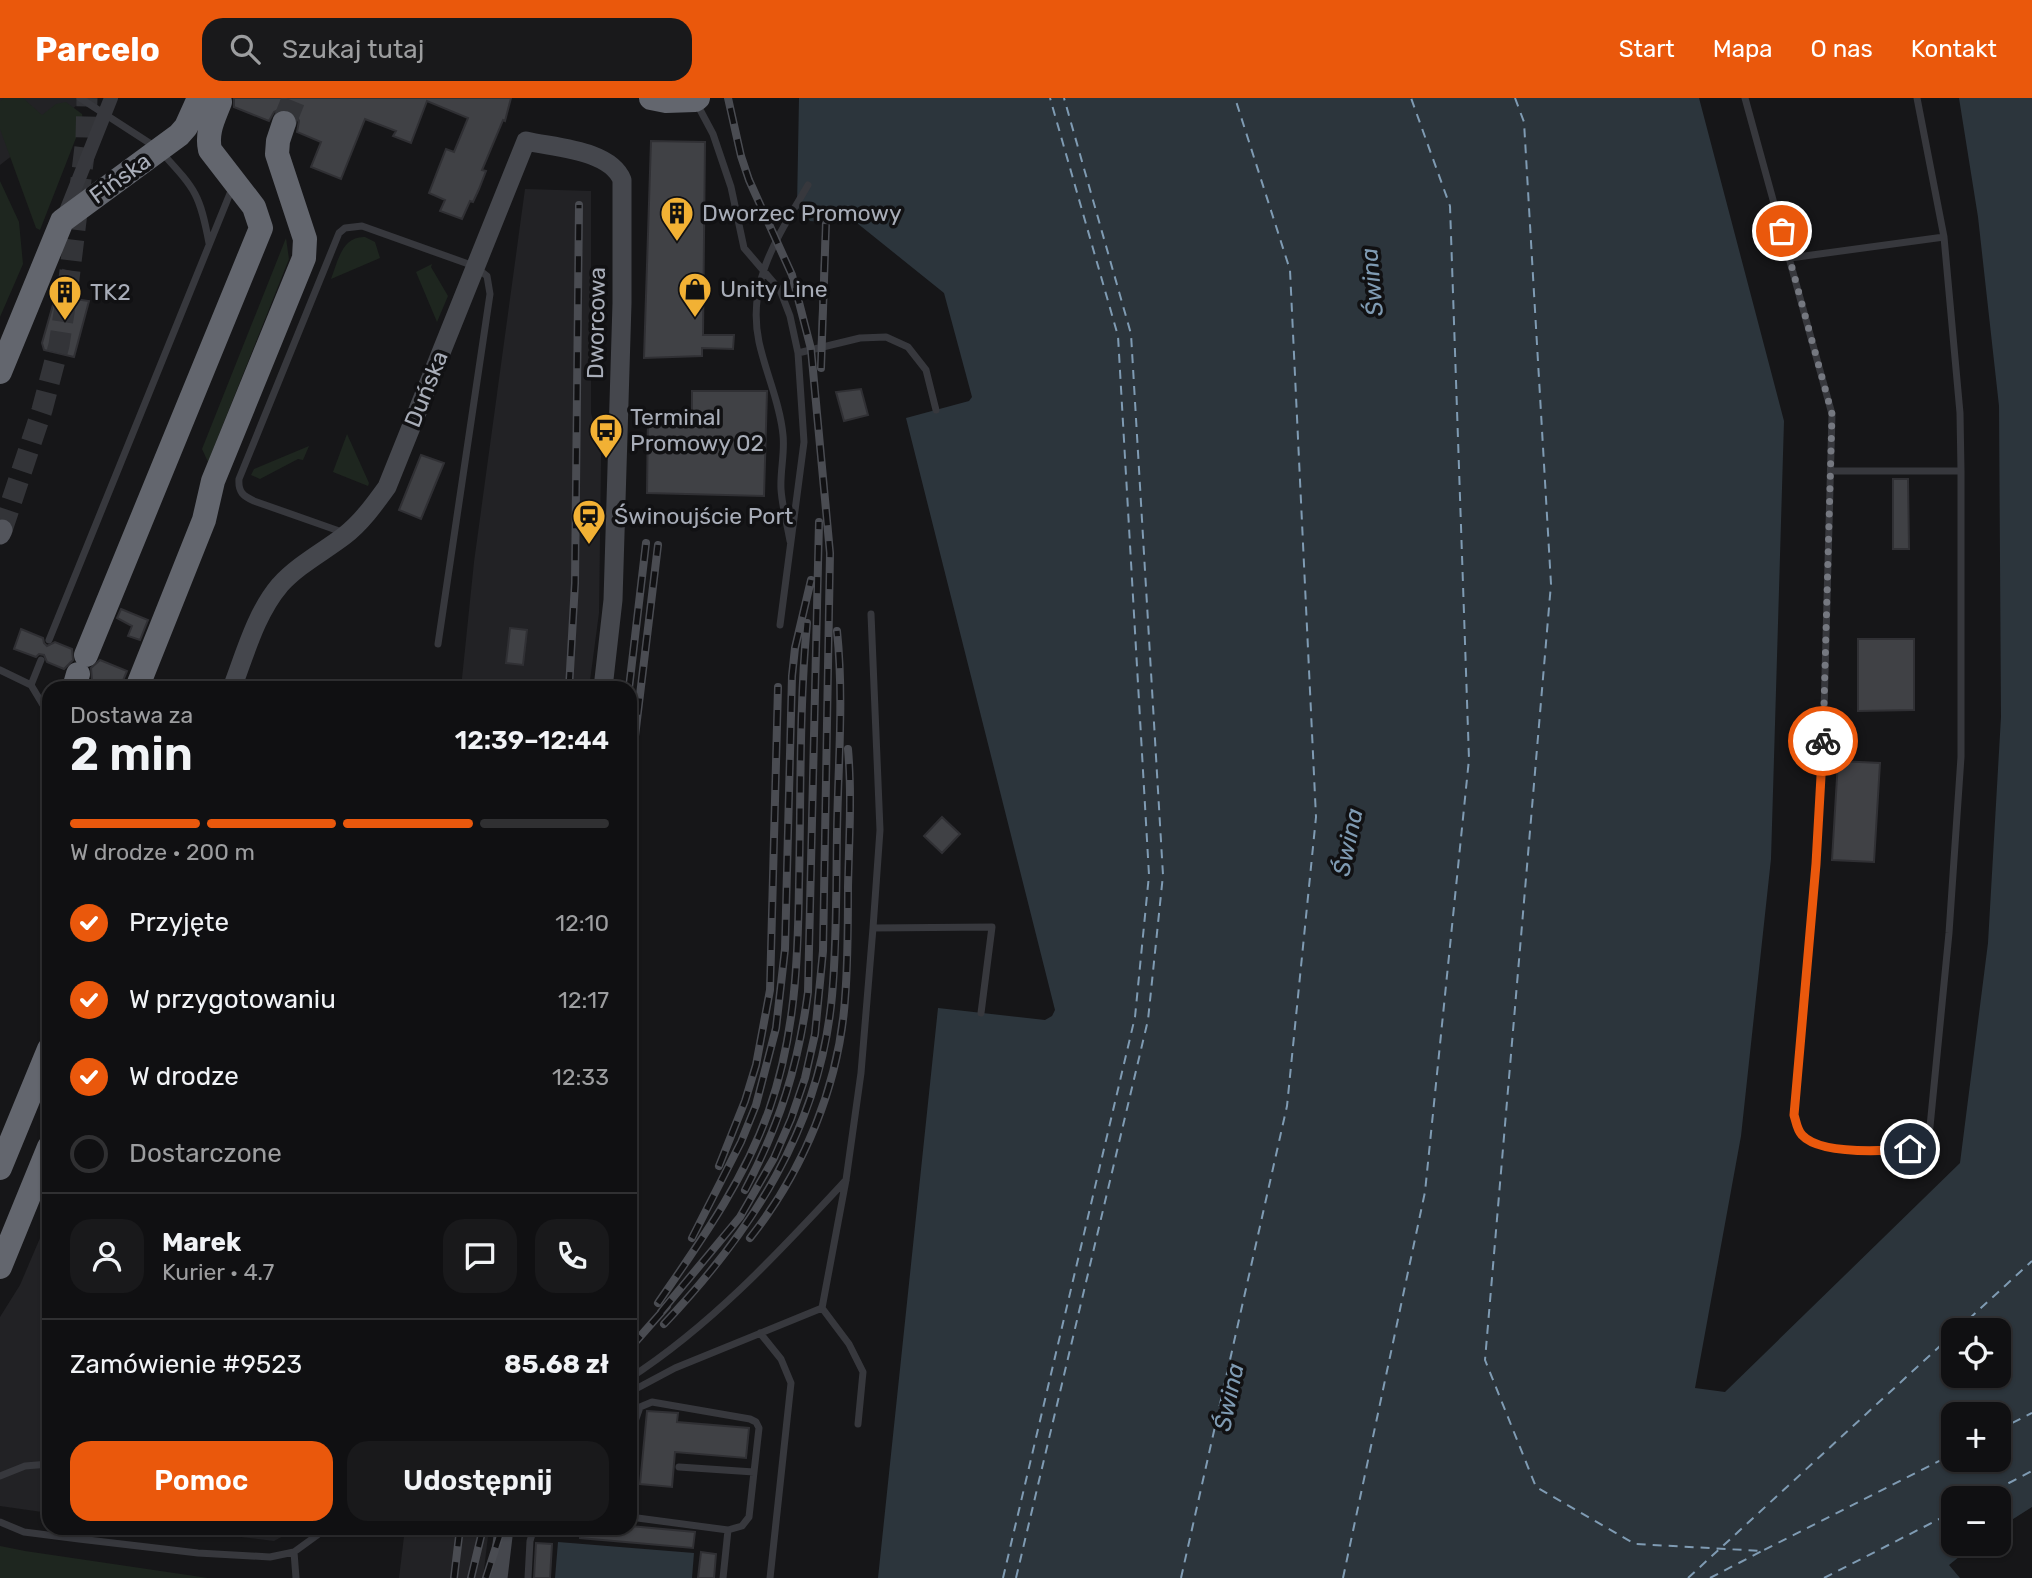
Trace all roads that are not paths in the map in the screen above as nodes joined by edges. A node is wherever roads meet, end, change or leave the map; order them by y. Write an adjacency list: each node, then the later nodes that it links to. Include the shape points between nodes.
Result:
1 (80, 98): 8 (lane)
2 (111, 98): 8 (street, Fińska)
3 (1745, 98): 19 (lane)
4 (1917, 98): 17 (lane)
5 (661, 99): 6 (highway)
6 (696, 99): 22 (lane, via 731,187 744,248 780,290)
7 (210, 100): 10 (highway); 11 (highway)
8 (104, 114): 10 (lane); 15 (street, Fińska)
9 (284, 122): 36 (highway, via 277,154 304,239 304,258 213,481 204,520)
10 (169, 142): 11 (highway, via 195,140); 15 (highway, Fińska); 18 (lane, via 200,200)
11 (209, 150): 13 (highway)
12 (618, 170): 20 (street, Duńska, via 602,158 526,141); 38 (street, Dworcowa, via 623,190 613,600)
13 (234, 183): 18 (lane); 35 (highway, via 254,207 261,228)
14 (808, 185): 28 (lane, via 769,252 755,313 783,436 782,502)
15 (62, 221): 23 (highway, Fińska)
16 (826, 222): 21 (lane)
17 (1944, 237): 19 (lane); 26 (lane)
18 (209, 244): 31 (lane)
19 (1790, 258): 25 (lane, via 1832,414)
20 (474, 266): 27 (street, Duńska, via 387,487); 27 (lane, via 362,226 339,233 239,488 254,501); 32 (lane, via 487,276 489,294)
21 (821, 346): 22 (lane); 24 (lane, via 886,337 908,346 926,370)
22 (798, 353): 28 (lane, via 804,442)
23 (0, 372)
24 (936, 410)
25 (1831, 471): 26 (lane); 26 (lane, via 1816,864 1794,1115 1800,1134 1814,1144 1890,1150 1928,1147 1932,1115 1961,757)
26 (1961, 471)
27 (347, 534): 37 (street, Duńska, via 274,592)
28 (792, 549): 30 (lane)
29 (871, 614): 41 (lane, via 880,830)
30 (780, 625)
31 (50, 640)
32 (438, 644)
33 (41, 660): 39 (lane)
34 (0, 670): 39 (lane)
35 (79, 672)
36 (140, 681)
37 (235, 681)
38 (604, 681)
39 (31, 685): 40 (lane)
40 (42, 703)
41 (873, 928): 42 (lane, via 992,927); 46 (lane)
42 (981, 1013)
43 (42, 1066): 45 (highway)
44 (42, 1164): 47 (highway)
45 (0, 1168)
46 (846, 1181): 48 (lane); 50 (lane, via 760,1270)
47 (0, 1268)
48 (822, 1308): 49 (lane); 53 (lane, via 863,1372)
49 (761, 1333): 51 (lane); 71 (lane, via 781,1359 791,1383)
50 (637, 1373)
51 (637, 1388)
52 (637, 1416): 56 (lane, via 640,1407 652,1402 750,1419 759,1428)
53 (858, 1424)
54 (42, 1465): 57 (lane)
55 (679, 1467): 56 (lane)
56 (754, 1472): 60 (lane, via 749,1517 742,1526)
57 (0, 1476)
58 (637, 1518): 60 (lane)
59 (0, 1522): 61 (lane)
60 (728, 1530): 70 (lane)
61 (42, 1534)
62 (49, 1535): 66 (lane, via 198,1553 270,1557)
63 (317, 1535): 66 (lane)
64 (503, 1535): 68 (street)
65 (532, 1535): 69 (lane)
66 (294, 1552): 67 (lane)
67 (296, 1578)
68 (498, 1578)
69 (528, 1578)
70 (723, 1578)
71 (770, 1578)

